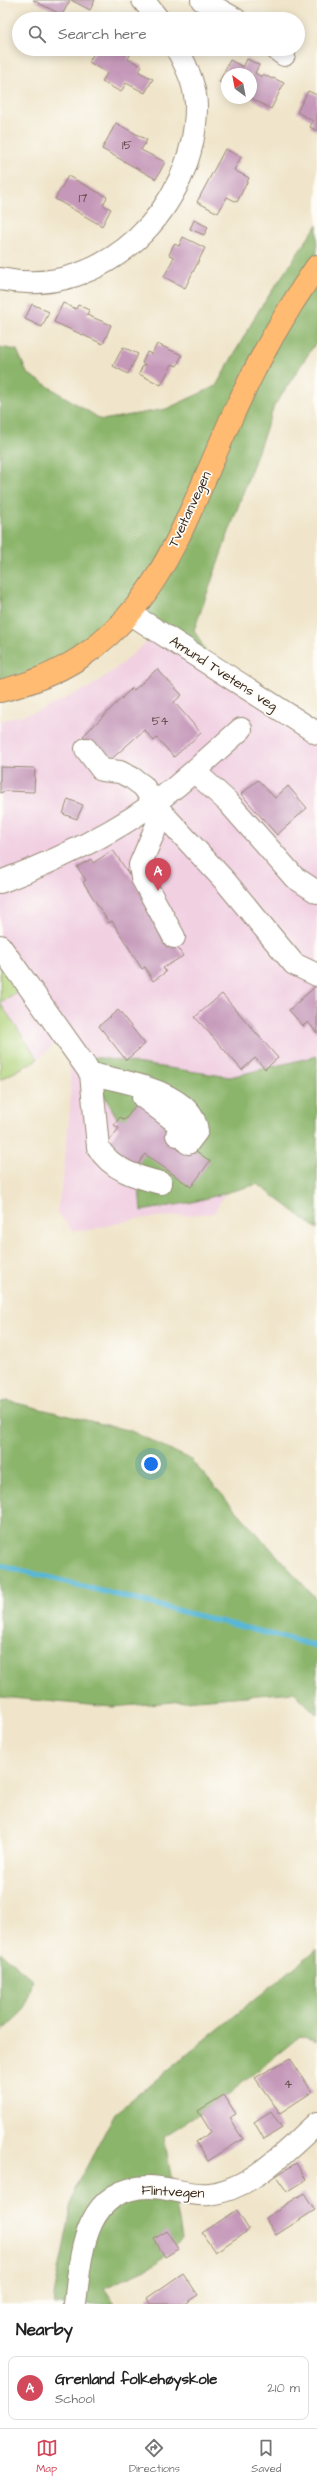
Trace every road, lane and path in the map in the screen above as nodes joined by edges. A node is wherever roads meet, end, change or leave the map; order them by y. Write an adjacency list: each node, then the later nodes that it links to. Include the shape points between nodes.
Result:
1 (143, 0): 3 (street)
2 (202, 0): 4 (street)
3 (152, 12)
4 (223, 12)
5 (181, 56): 7 (street, via 187,68 196,105 193,145 180,182 155,220 127,249 103,263 67,278 33,281)
6 (317, 266): 8 (main road, Tveitanvegen, via 260,359 182,528 160,571)
7 (0, 278)
8 (131, 614): 9 (main road, Tveitanvegen, via 99,646 76,662 51,676); 11 (street, Amund Tvetens veg)
9 (0, 692)
10 (241, 729): 13 (street)
11 (317, 733)
12 (86, 749): 14 (street, via 102,770 120,772 143,786)
13 (194, 771): 14 (street); 16 (street, via 228,802 294,877)
14 (159, 808): 15 (street); 17 (street, via 140,865 142,878); 19 (street, via 225,881 294,964)
15 (0, 882)
16 (317, 892)
17 (174, 937)
18 (0, 946): 20 (street)
19 (317, 975)
20 (92, 1074): 21 (street, via 131,1081 189,1110 198,1131); 22 (street, via 98,1147 102,1155 131,1175)
21 (183, 1140)
22 (161, 1183)
23 (317, 2123): 24 (street, Flintvegen, via 282,2156 232,2188 209,2194 149,2187 126,2190 106,2202 90,2224 81,2254)
24 (75, 2304)

